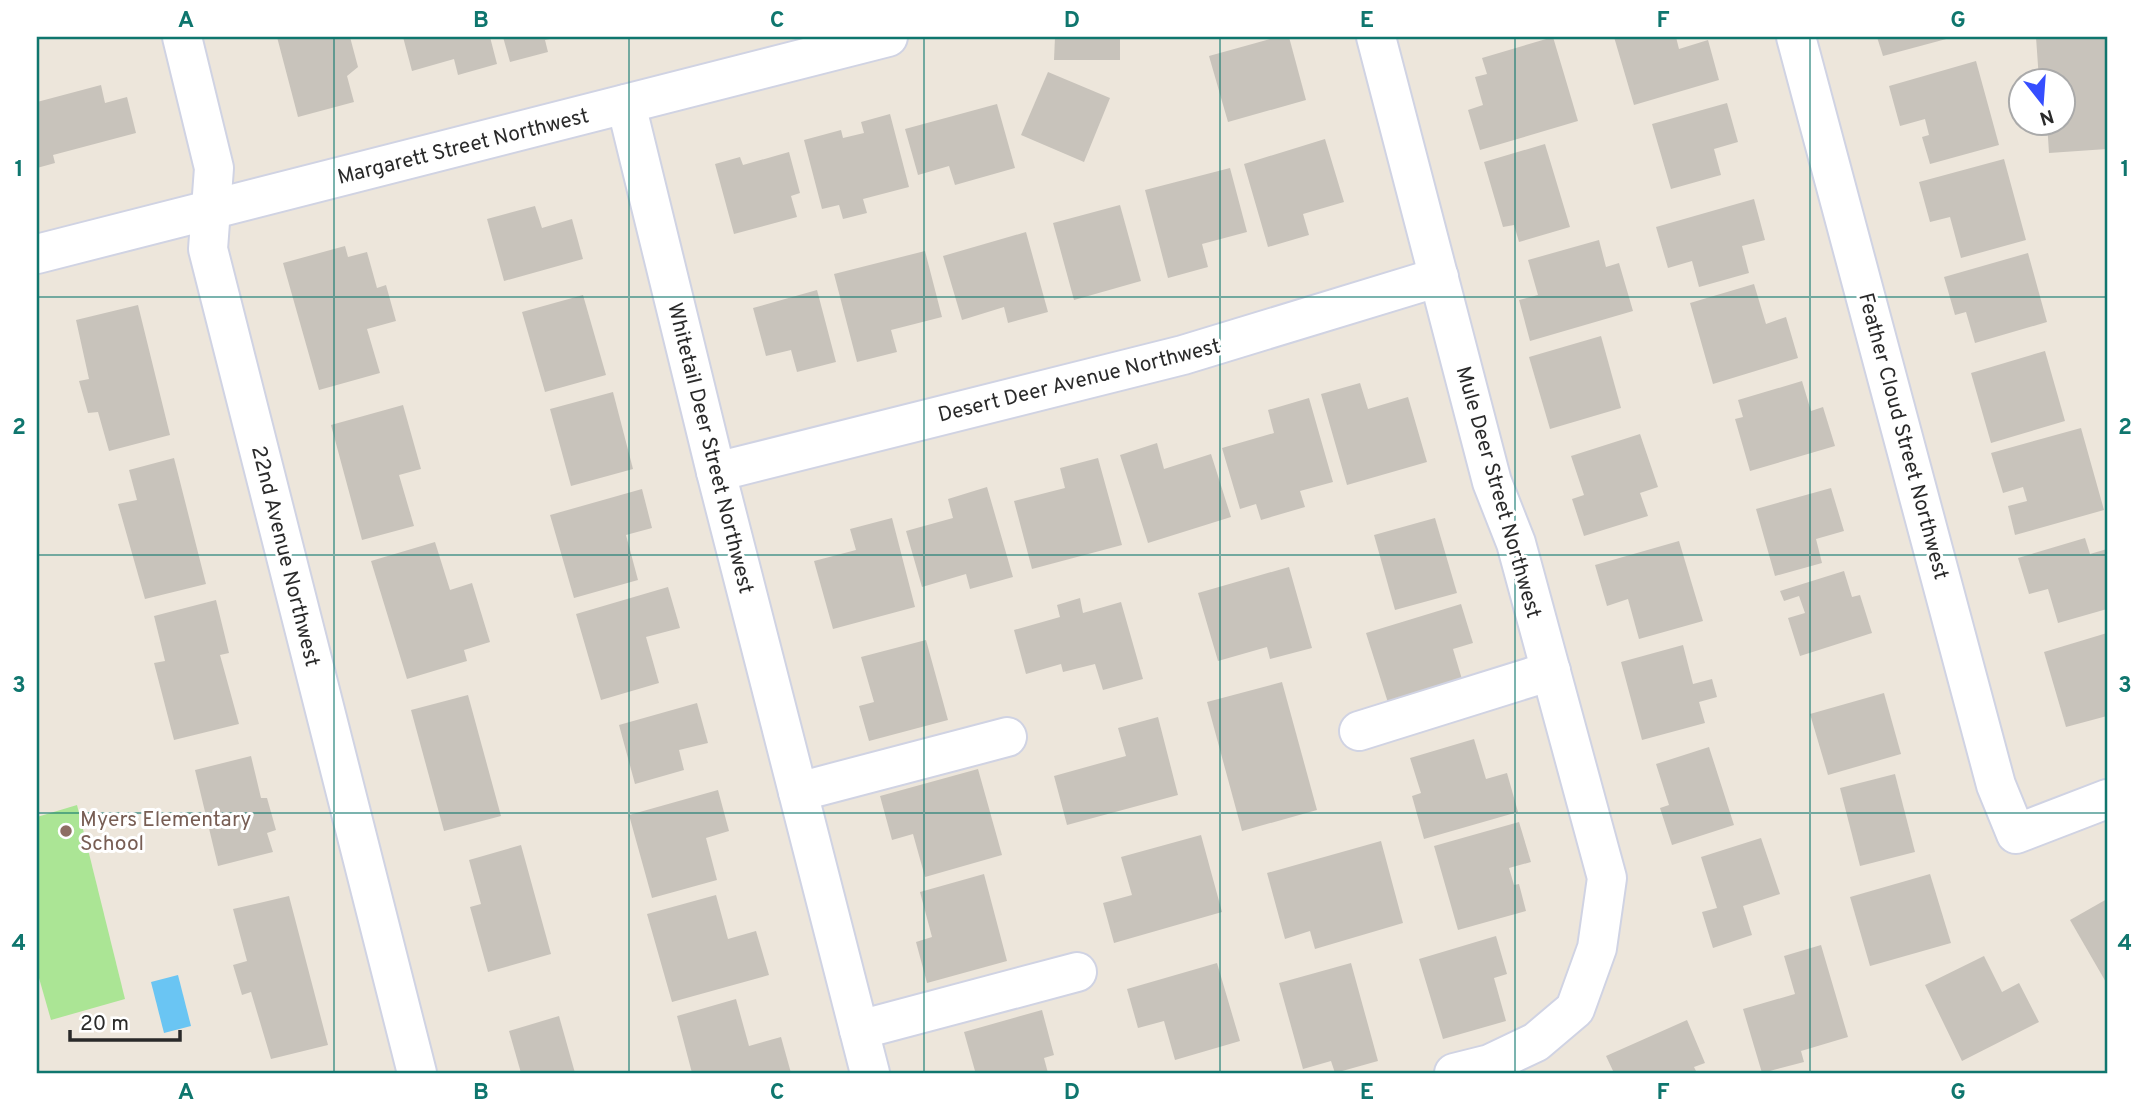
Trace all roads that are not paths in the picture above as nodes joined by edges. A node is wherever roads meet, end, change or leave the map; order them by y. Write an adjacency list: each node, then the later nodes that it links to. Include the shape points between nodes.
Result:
1 (181, 37): 6 (street, 22nd Avenue Northwest, via 214,168)
2 (888, 37): 5 (street, Margarett Street Northwest)
3 (1376, 37): 8 (street, Mule Deer Street Northwest)
4 (1796, 37): 14 (street, Feather Cloud Street Northwest, via 1996,785 2016,834)
5 (626, 104): 6 (street, Margarett Street Northwest); 9 (street, Whitetail Deer Street Northwest)
6 (211, 210): 7 (street, Margarett Street Northwest); 17 (street, 22nd Avenue Northwest, via 208,249)
7 (37, 254)
8 (1439, 278): 9 (street, Desert Deer Avenue Northwest, via 1183,355); 10 (street, Mule Deer Street Northwest, via 1492,482 1516,543)
9 (716, 472): 13 (street, Whitetail Deer Street Northwest)
10 (1551, 671): 11 (street); 19 (street, Mule Deer Street Northwest, via 1607,878 1597,948 1575,1009 1536,1041 1490,1064)
11 (1359, 731)
12 (1007, 737): 13 (street)
13 (798, 792): 16 (street, Whitetail Deer Street Northwest)
14 (2107, 799)
15 (1077, 972): 16 (street)
16 (859, 1030): 18 (street, Whitetail Deer Street Northwest)
17 (417, 1073)
18 (870, 1073)
19 (1454, 1073)

